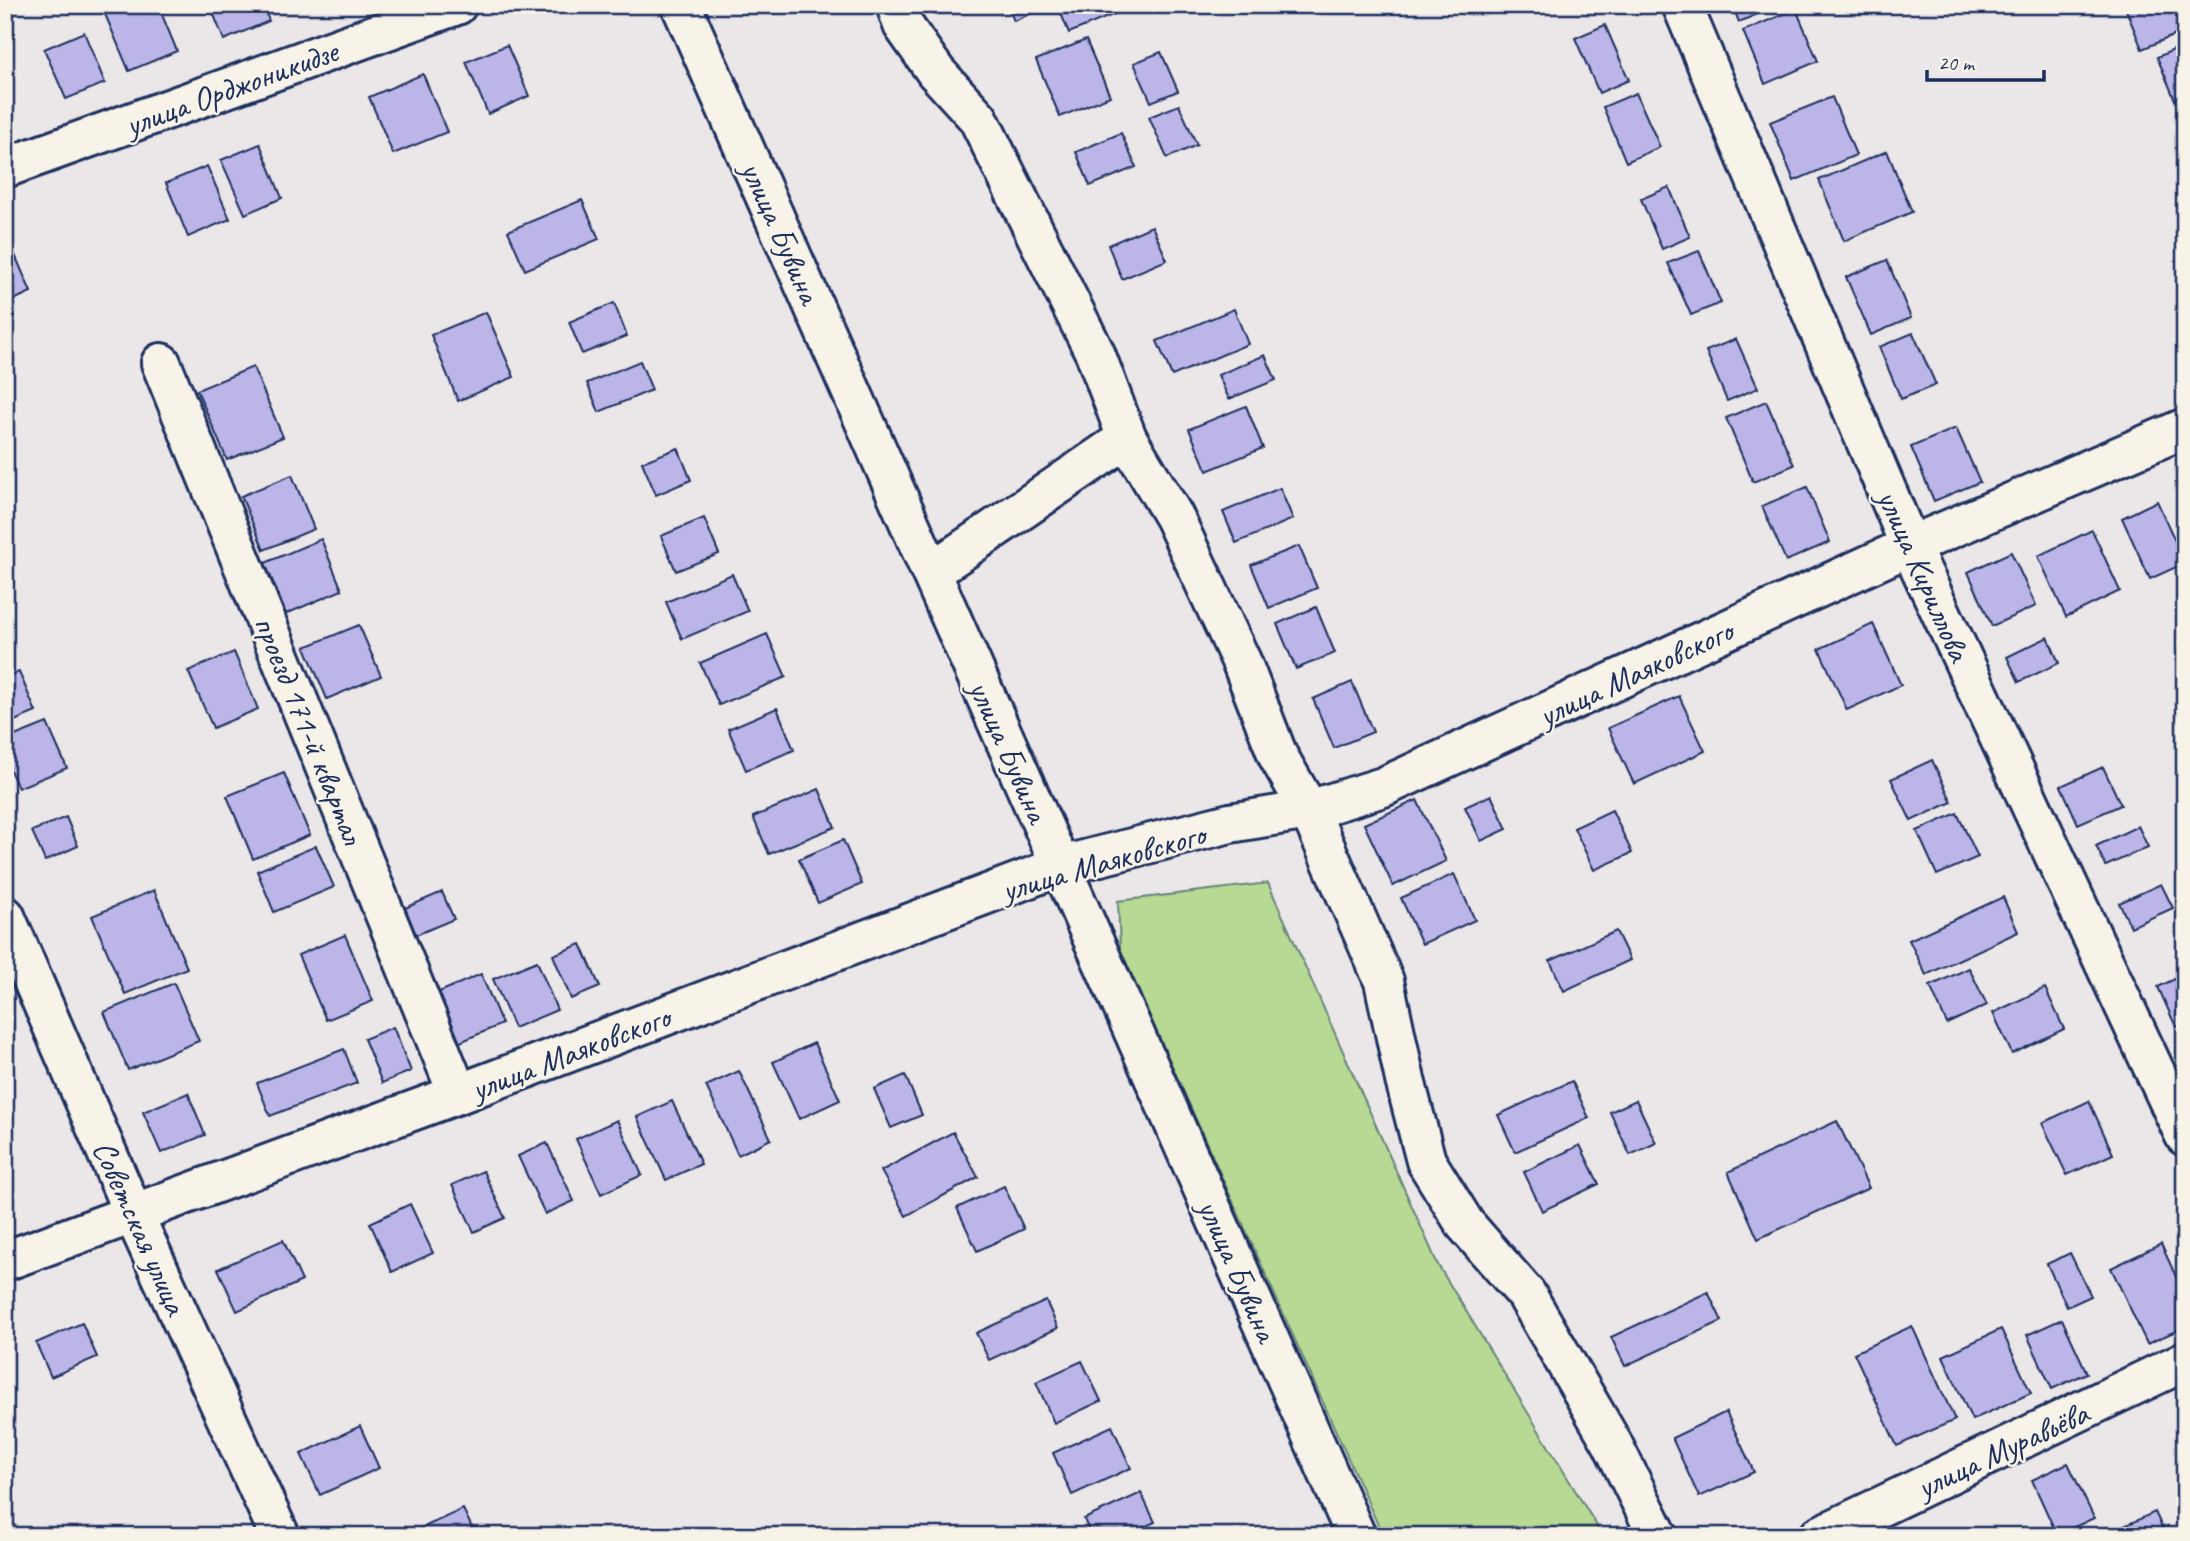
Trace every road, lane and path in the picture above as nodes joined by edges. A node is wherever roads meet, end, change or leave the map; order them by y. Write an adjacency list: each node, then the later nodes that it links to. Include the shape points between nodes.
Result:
1 (457, 5): 5 (street, улица Орджоникидзе)
2 (681, 5): 10 (street, улица Бувина)
3 (896, 5): 8 (street, via 903,24 936,72 978,118 1095,354)
4 (1682, 5): 9 (street, улица Кириллова)
5 (5, 168)
6 (161, 363): 14 (street, проезд 171-й квартал)
7 (2185, 428): 9 (street, улица Маяковского)
8 (1127, 438): 10 (street); 11 (street, via 1174,517 1242,663 1278,756)
9 (1910, 546): 11 (street, улица Маяковского, via 1383,787); 15 (street, улица Кириллова)
10 (931, 572): 12 (street, улица Бувина)
11 (1309, 810): 12 (street, улица Маяковского, via 1230,823); 21 (street, via 1384,981 1426,1161 1465,1224 1526,1294 1612,1444)
12 (1061, 866): 14 (street, улица Маяковского); 20 (street, улица Бувина)
13 (5, 916): 16 (street, Советская улица)
14 (458, 1094): 16 (street, улица Маяковского)
15 (2185, 1136)
16 (133, 1213): 17 (street, улица Маяковского); 19 (street, Советская улица)
17 (5, 1261)
18 (2185, 1361): 22 (street, улица Муравьёва)
19 (280, 1536)
20 (1356, 1536)
21 (1658, 1536)
22 (1819, 1536)

